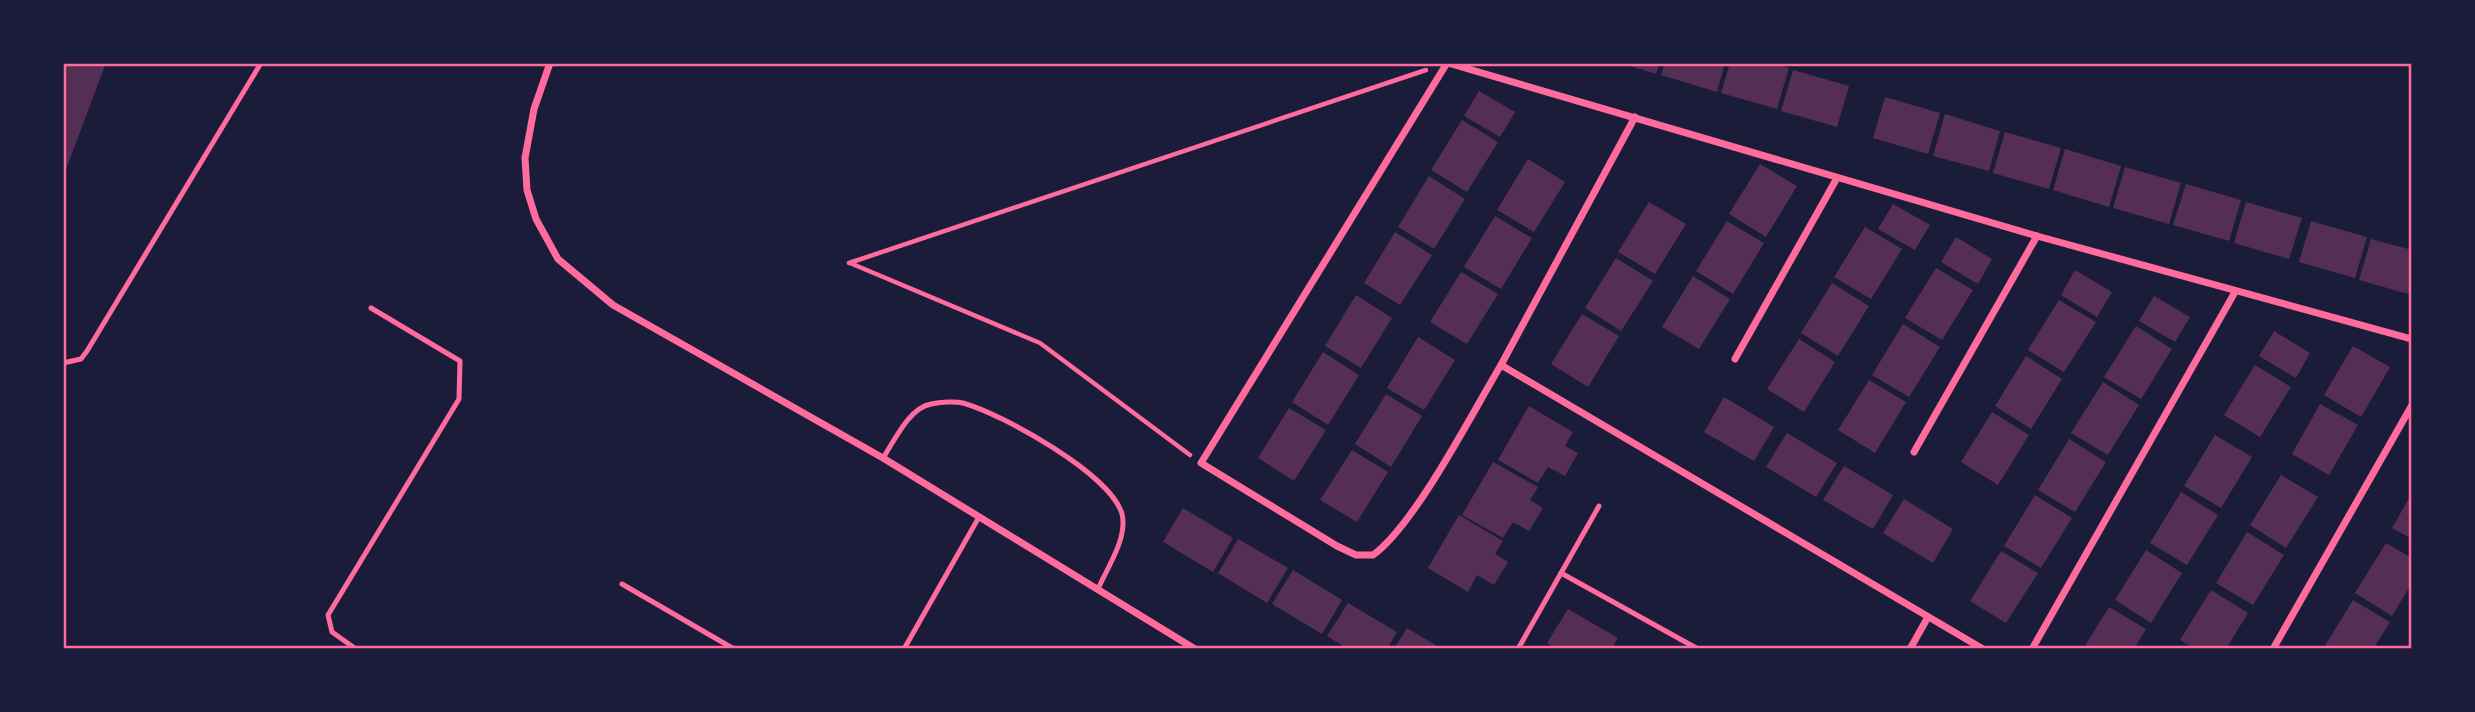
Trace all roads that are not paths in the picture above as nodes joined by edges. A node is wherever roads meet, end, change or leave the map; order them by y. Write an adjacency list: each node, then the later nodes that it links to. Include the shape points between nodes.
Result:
1 (261, 63): 11 (lane, via 87,351 81,359)
2 (550, 63): 15 (street, via 534,109 525,158 527,190 536,219 558,259 612,304)
3 (1448, 63): 4 (street); 12 (street, via 1201,463 1337,546 1356,555 1373,555 1393,537 1427,487)
4 (1635, 117): 5 (street); 12 (street)
5 (1837, 178): 6 (street); 10 (street)
6 (2037, 236): 7 (street); 14 (street)
7 (2235, 292): 9 (street); 30 (street)
8 (371, 308): 22 (lane, via 460,361 459,399 328,615 332,632)
9 (2412, 339)
10 (1735, 359)
11 (63, 363)
12 (1501, 365): 21 (street)
13 (2412, 405): 31 (street)
14 (1914, 452)
15 (883, 458): 17 (street); 20 (lane, via 916,410 930,404 960,402 1031,435 1107,489 1122,514 1120,541)
16 (1600, 506): 18 (lane)
17 (979, 517): 20 (street); 24 (lane)
18 (1561, 573): 26 (lane); 27 (lane)
19 (622, 584): 23 (lane)
20 (1098, 589): 25 (street)
21 (1928, 617): 28 (street); 29 (street)
22 (356, 649)
23 (734, 649)
24 (904, 649)
25 (1195, 649)
26 (1518, 649)
27 (1698, 649)
28 (1910, 649)
29 (1983, 649)
30 (2032, 649)
31 (2273, 649)

